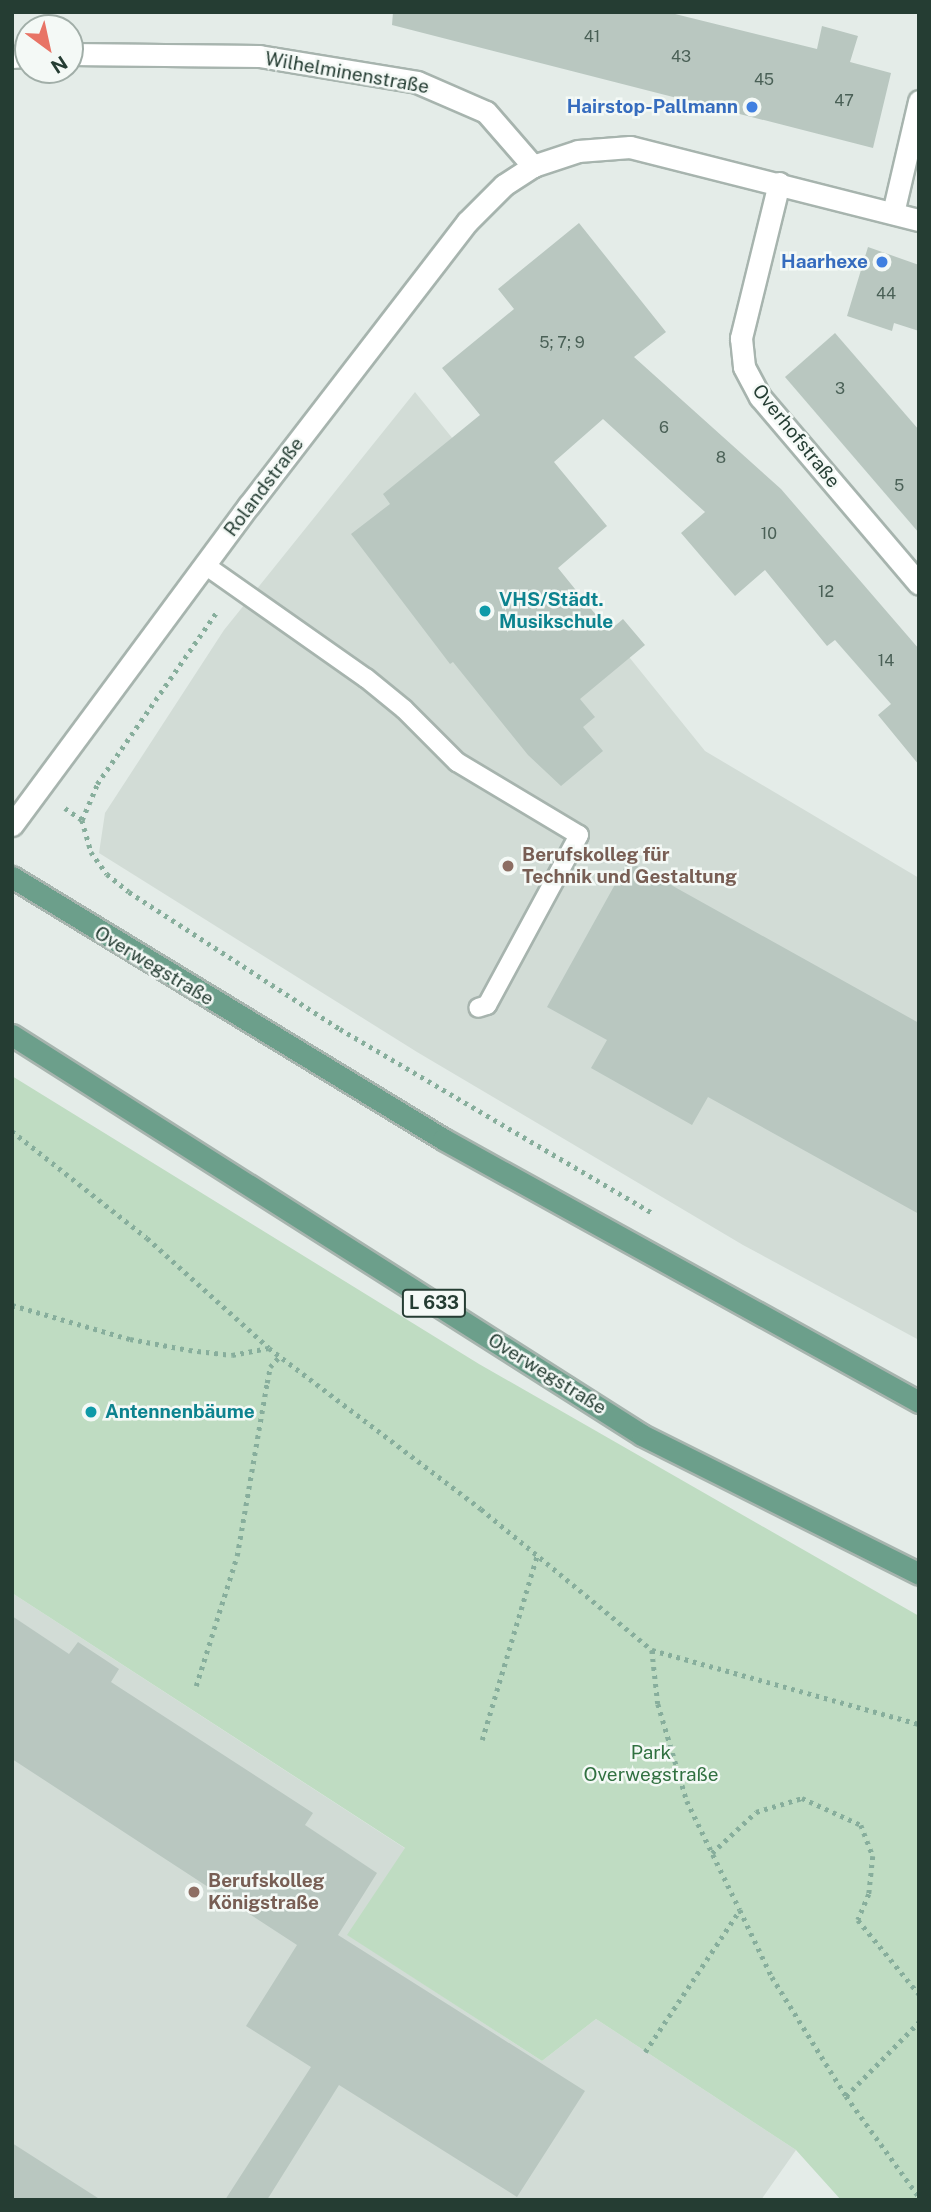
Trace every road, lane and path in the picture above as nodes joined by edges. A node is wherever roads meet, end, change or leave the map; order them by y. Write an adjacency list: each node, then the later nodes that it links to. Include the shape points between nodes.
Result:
1 (84, 54): 3 (street, Wilhelminenstraße, via 259,56 416,82 486,112)
2 (919, 101): 5 (street)
3 (533, 166): 4 (street, via 578,151 630,147); 7 (street, Rolandstraße, via 504,186 467,222)
4 (779, 183): 5 (street); 8 (street, Overhofstraße, via 741,338 744,367 760,397)
5 (893, 213): 6 (street)
6 (919, 220)
7 (205, 565): 9 (lane); 10 (street, Rolandstraße)
8 (919, 584)
9 (235, 586): 11 (path, via 97,784); 14 (lane, via 375,686 457,762 579,835 487,1005)
10 (39, 790): 11 (path); 12 (street, Rolandstraße)
11 (82, 820): 17 (path, via 91,852 129,892 340,1029)
12 (12, 825)
13 (12, 877): 21 (main road, Overwegstraße, via 443,1139)
14 (478, 1008)
15 (12, 1035): 23 (main road, Overwegstraße / L 633, via 642,1435)
16 (12, 1131): 19 (path, via 147,1238)
17 (665, 1221)
18 (12, 1305): 19 (path, via 130,1339 189,1350 232,1355)
19 (269, 1348): 20 (path)
20 (280, 1356): 22 (path); 25 (path, via 270,1367 237,1556)
21 (919, 1402)
22 (537, 1555): 24 (path); 27 (path)
23 (919, 1574)
24 (652, 1650): 26 (path); 28 (path, via 658,1704 687,1801)
25 (196, 1686)
26 (919, 1724)
27 (482, 1740)
28 (712, 1853): 29 (path); 30 (path, via 756,1812 802,1798 861,1825 873,1856 869,1894 858,1920)
29 (740, 1910): 32 (path); 33 (path, via 772,1977)
30 (919, 1994)
31 (919, 2022): 33 (path)
32 (645, 2052)
33 (846, 2096): 34 (path)
34 (919, 2197)

